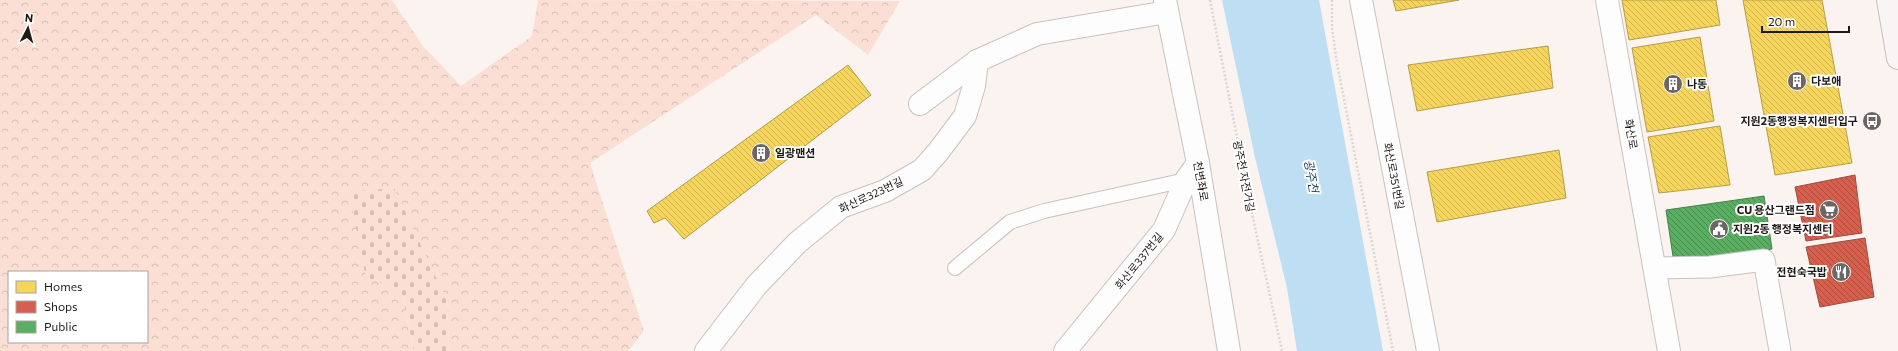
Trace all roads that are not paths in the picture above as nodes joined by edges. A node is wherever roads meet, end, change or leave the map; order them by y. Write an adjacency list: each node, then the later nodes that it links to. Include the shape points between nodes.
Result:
1 (1361, 0): 14 (street, 화산로351번길)
2 (1607, 0): 10 (street, 화산로)
3 (1888, 0): 5 (main road)
4 (1166, 6): 6 (street, 천변좌로, via 1037,34); 8 (street, 천변좌로)
5 (1898, 58)
6 (977, 61): 7 (street, 천변좌로); 11 (street, 화산로323번길, via 974,86 965,116 922,170 885,191 840,207 797,243 756,286)
7 (920, 104)
8 (1192, 172): 9 (lane, 천변좌로, via 1010,222); 12 (street, 화산로337번길, via 1164,230); 13 (street, 천변좌로)
9 (955, 268)
10 (1654, 268): 15 (street, 화산로); 16 (street, via 1710,267 1764,260)
11 (706, 351)
12 (1065, 351)
13 (1229, 351)
14 (1428, 351)
15 (1669, 351)
16 (1780, 351)

